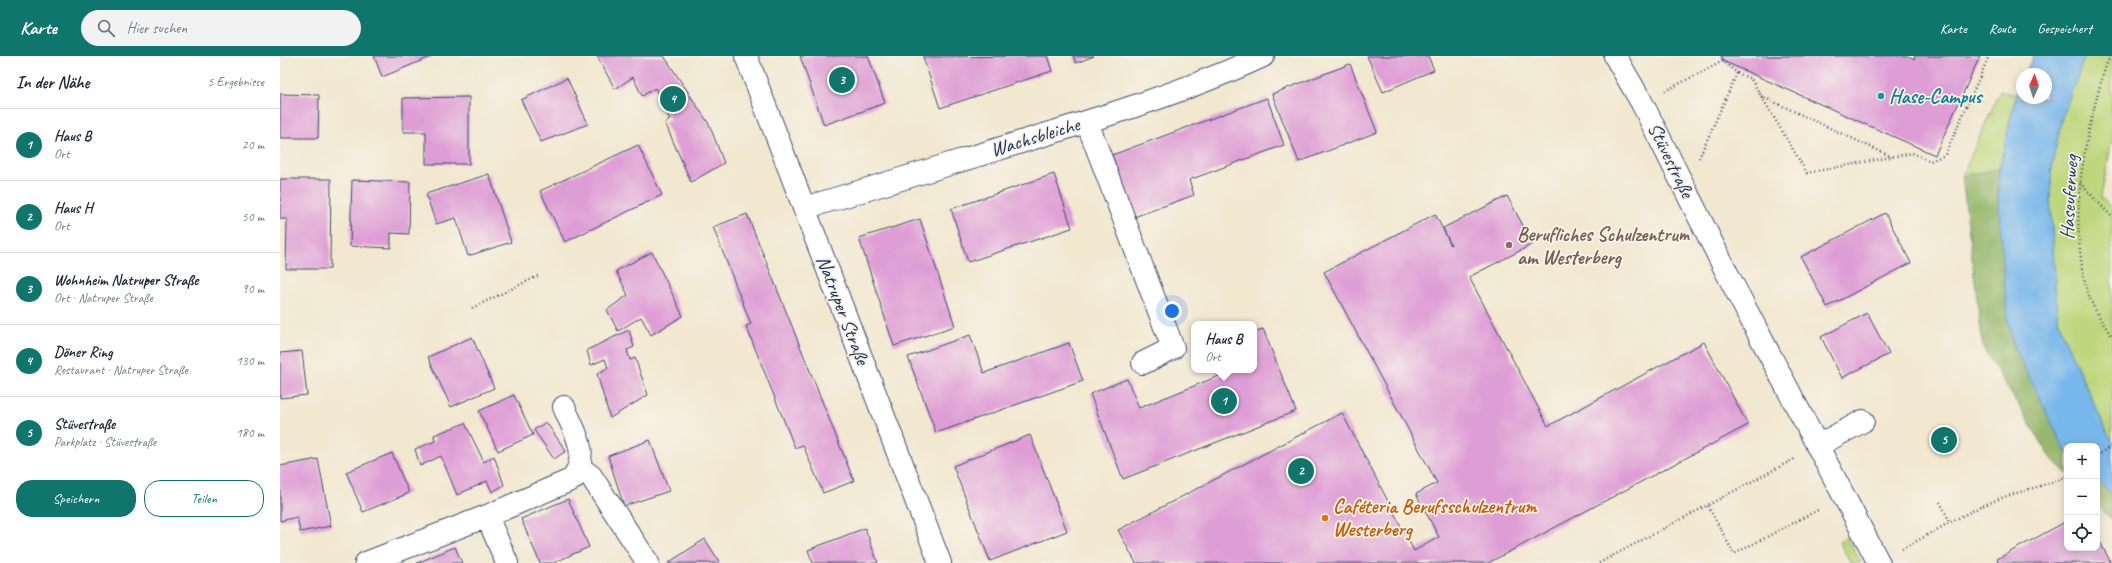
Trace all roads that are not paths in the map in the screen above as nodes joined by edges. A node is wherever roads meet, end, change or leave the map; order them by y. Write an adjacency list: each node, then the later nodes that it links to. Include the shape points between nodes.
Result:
1 (746, 56): 5 (street, Natruper Straße)
2 (1263, 56): 4 (street, Wachsbleiche, via 1177,91)
3 (1615, 56): 9 (street, Stüvestraße, via 1642,103)
4 (1087, 122): 5 (street, Wachsbleiche); 6 (street, via 1173,348)
5 (804, 208): 16 (street, Natruper Straße)
6 (1143, 362)
7 (564, 407): 10 (street, via 582,452)
8 (1863, 421): 9 (street)
9 (1817, 446): 12 (street, Stüvestraße)
10 (580, 468): 11 (street, via 573,479); 15 (street, via 591,476)
11 (487, 516): 13 (street); 14 (street)
12 (1879, 562)
13 (366, 563)
14 (507, 563)
15 (648, 563)
16 (940, 563)

